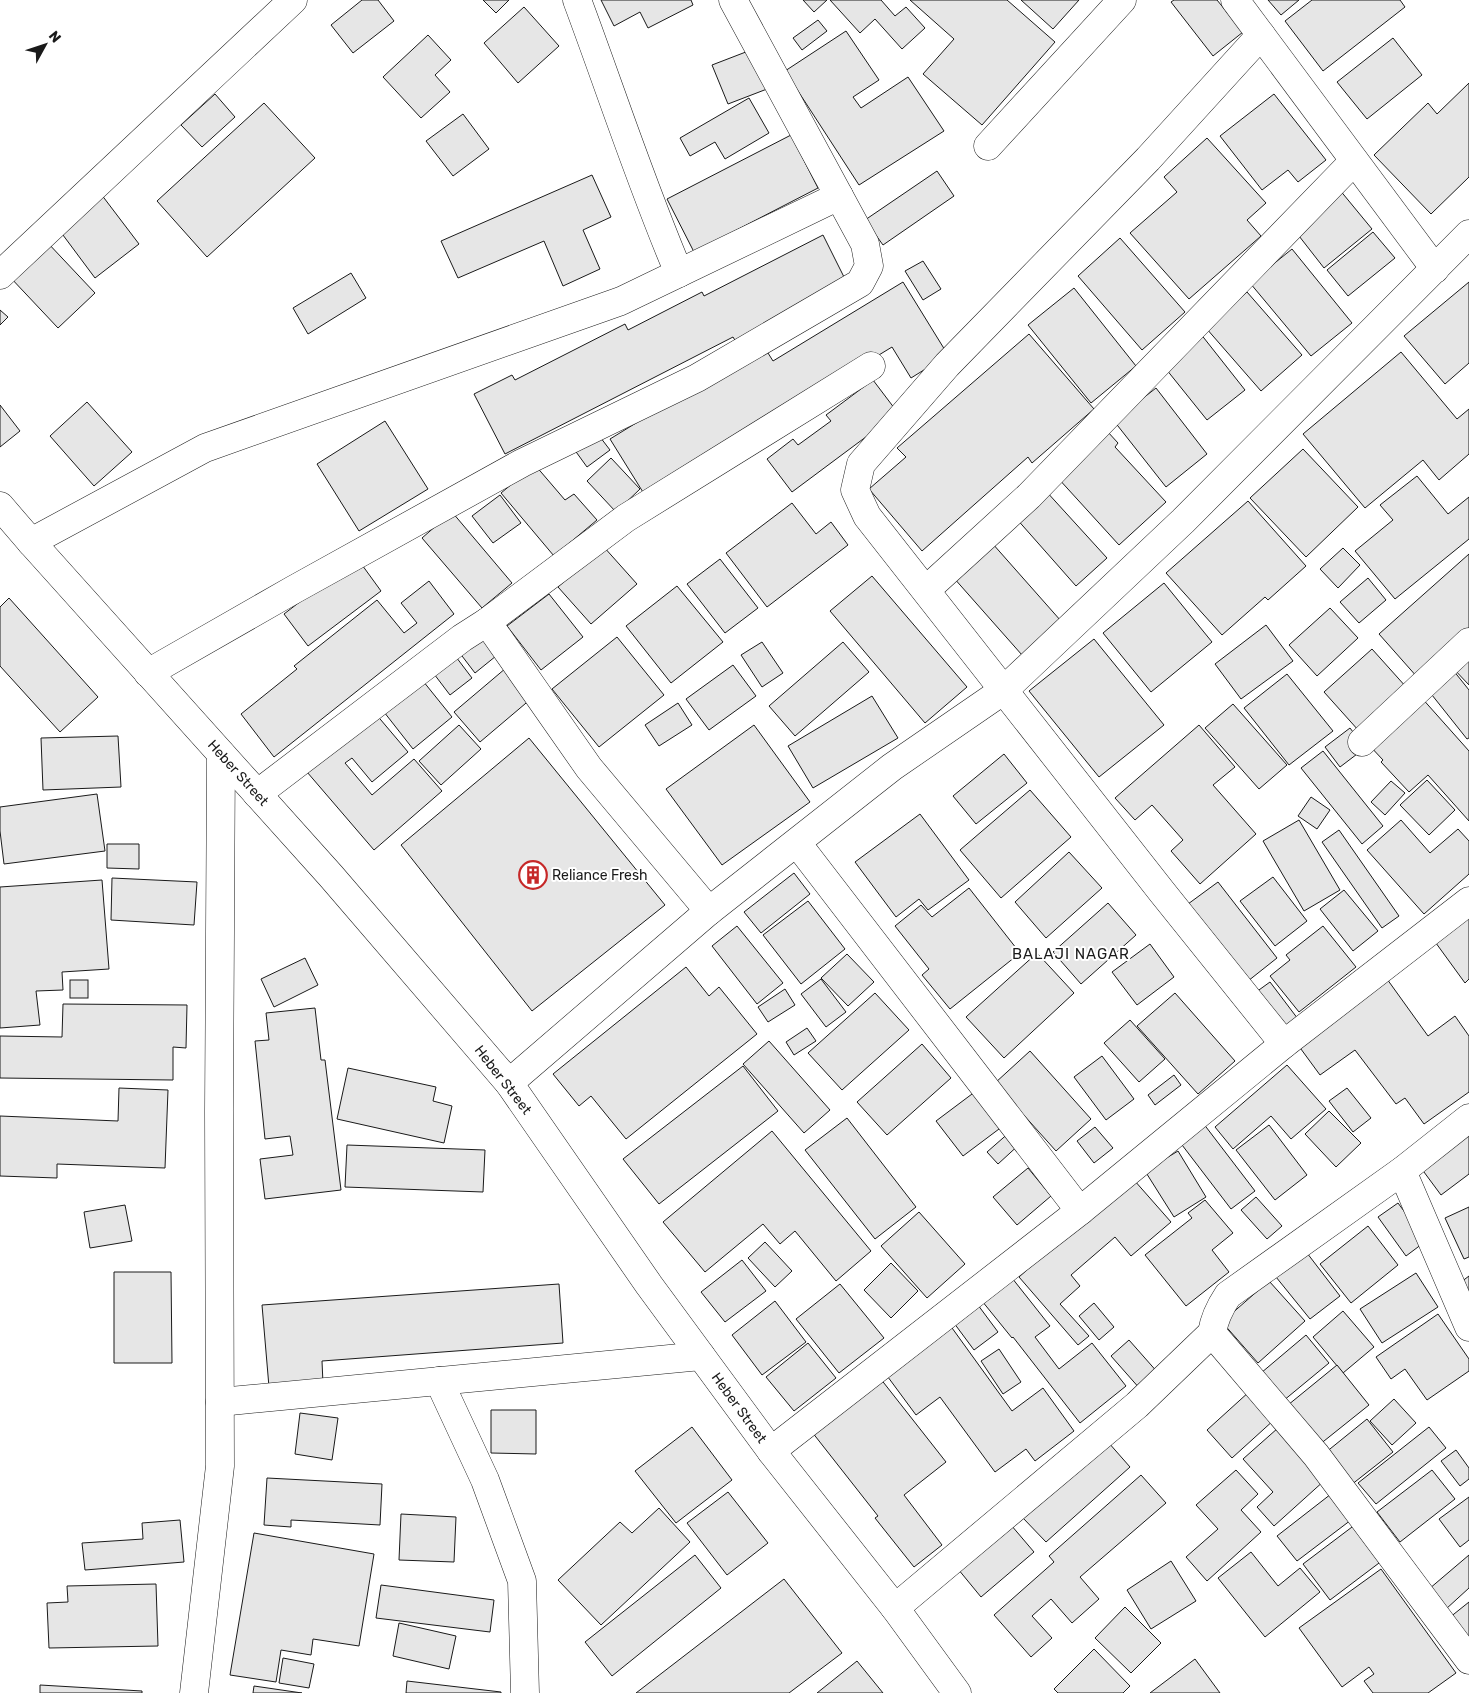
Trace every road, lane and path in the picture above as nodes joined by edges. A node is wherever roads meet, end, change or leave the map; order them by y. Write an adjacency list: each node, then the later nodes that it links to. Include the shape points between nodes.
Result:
1 (293, 0): 13 (street)
2 (577, 0): 12 (street, via 656,220)
3 (1122, 0): 7 (street)
4 (1235, 0): 6 (street)
5 (744, 5): 9 (street)
6 (1261, 35): 8 (street); 17 (street, via 1148,159 947,366 861,464 856,490 866,516)
7 (988, 146)
8 (1354, 161): 11 (street); 17 (street, via 1029,496)
9 (838, 196): 12 (street); 20 (street, via 864,244 869,266 860,283 697,378 522,463)
10 (1469, 234): 11 (street)
11 (1434, 269): 21 (street, via 1183,521)
12 (679, 273): 16 (street, via 621,301 205,448)
13 (0, 275)
14 (871, 366): 18 (street, via 626,518)
15 (0, 506): 16 (street, Heber Street)
16 (30, 542): 20 (street, Heber Street)
17 (926, 590): 21 (street)
18 (487, 622): 24 (street); 27 (street, via 589,768)
19 (1469, 642): 22 (street)
20 (148, 673): 23 (street, Heber Street)
21 (1004, 690): 25 (street, via 892,768); 28 (street)
22 (1362, 742)
23 (221, 754): 24 (street, Heber Street); 37 (street)
24 (257, 794): 29 (street, Heber Street)
25 (797, 843): 27 (street); 32 (street)
26 (1469, 901): 28 (street)
27 (710, 911): 29 (street)
28 (1284, 1044): 32 (street)
29 (508, 1083): 35 (street, Heber Street)
30 (1469, 1118): 31 (street)
31 (1402, 1171): 33 (street); 34 (street, via 1228,1295)
32 (1080, 1211): 38 (street)
33 (1469, 1327)
34 (1212, 1333): 39 (street, via 1137,1405); 40 (street, via 1316,1455)
35 (701, 1356): 36 (street); 38 (street, Heber Street)
36 (439, 1381): 37 (street); 42 (street, via 485,1480 522,1581)
37 (220, 1402): 41 (street, via 220,1466)
38 (771, 1451): 39 (street, Heber Street)
39 (895, 1608): 43 (street, Heber Street)
40 (1469, 1660)
41 (194, 1693)
42 (525, 1693)
43 (957, 1693)

